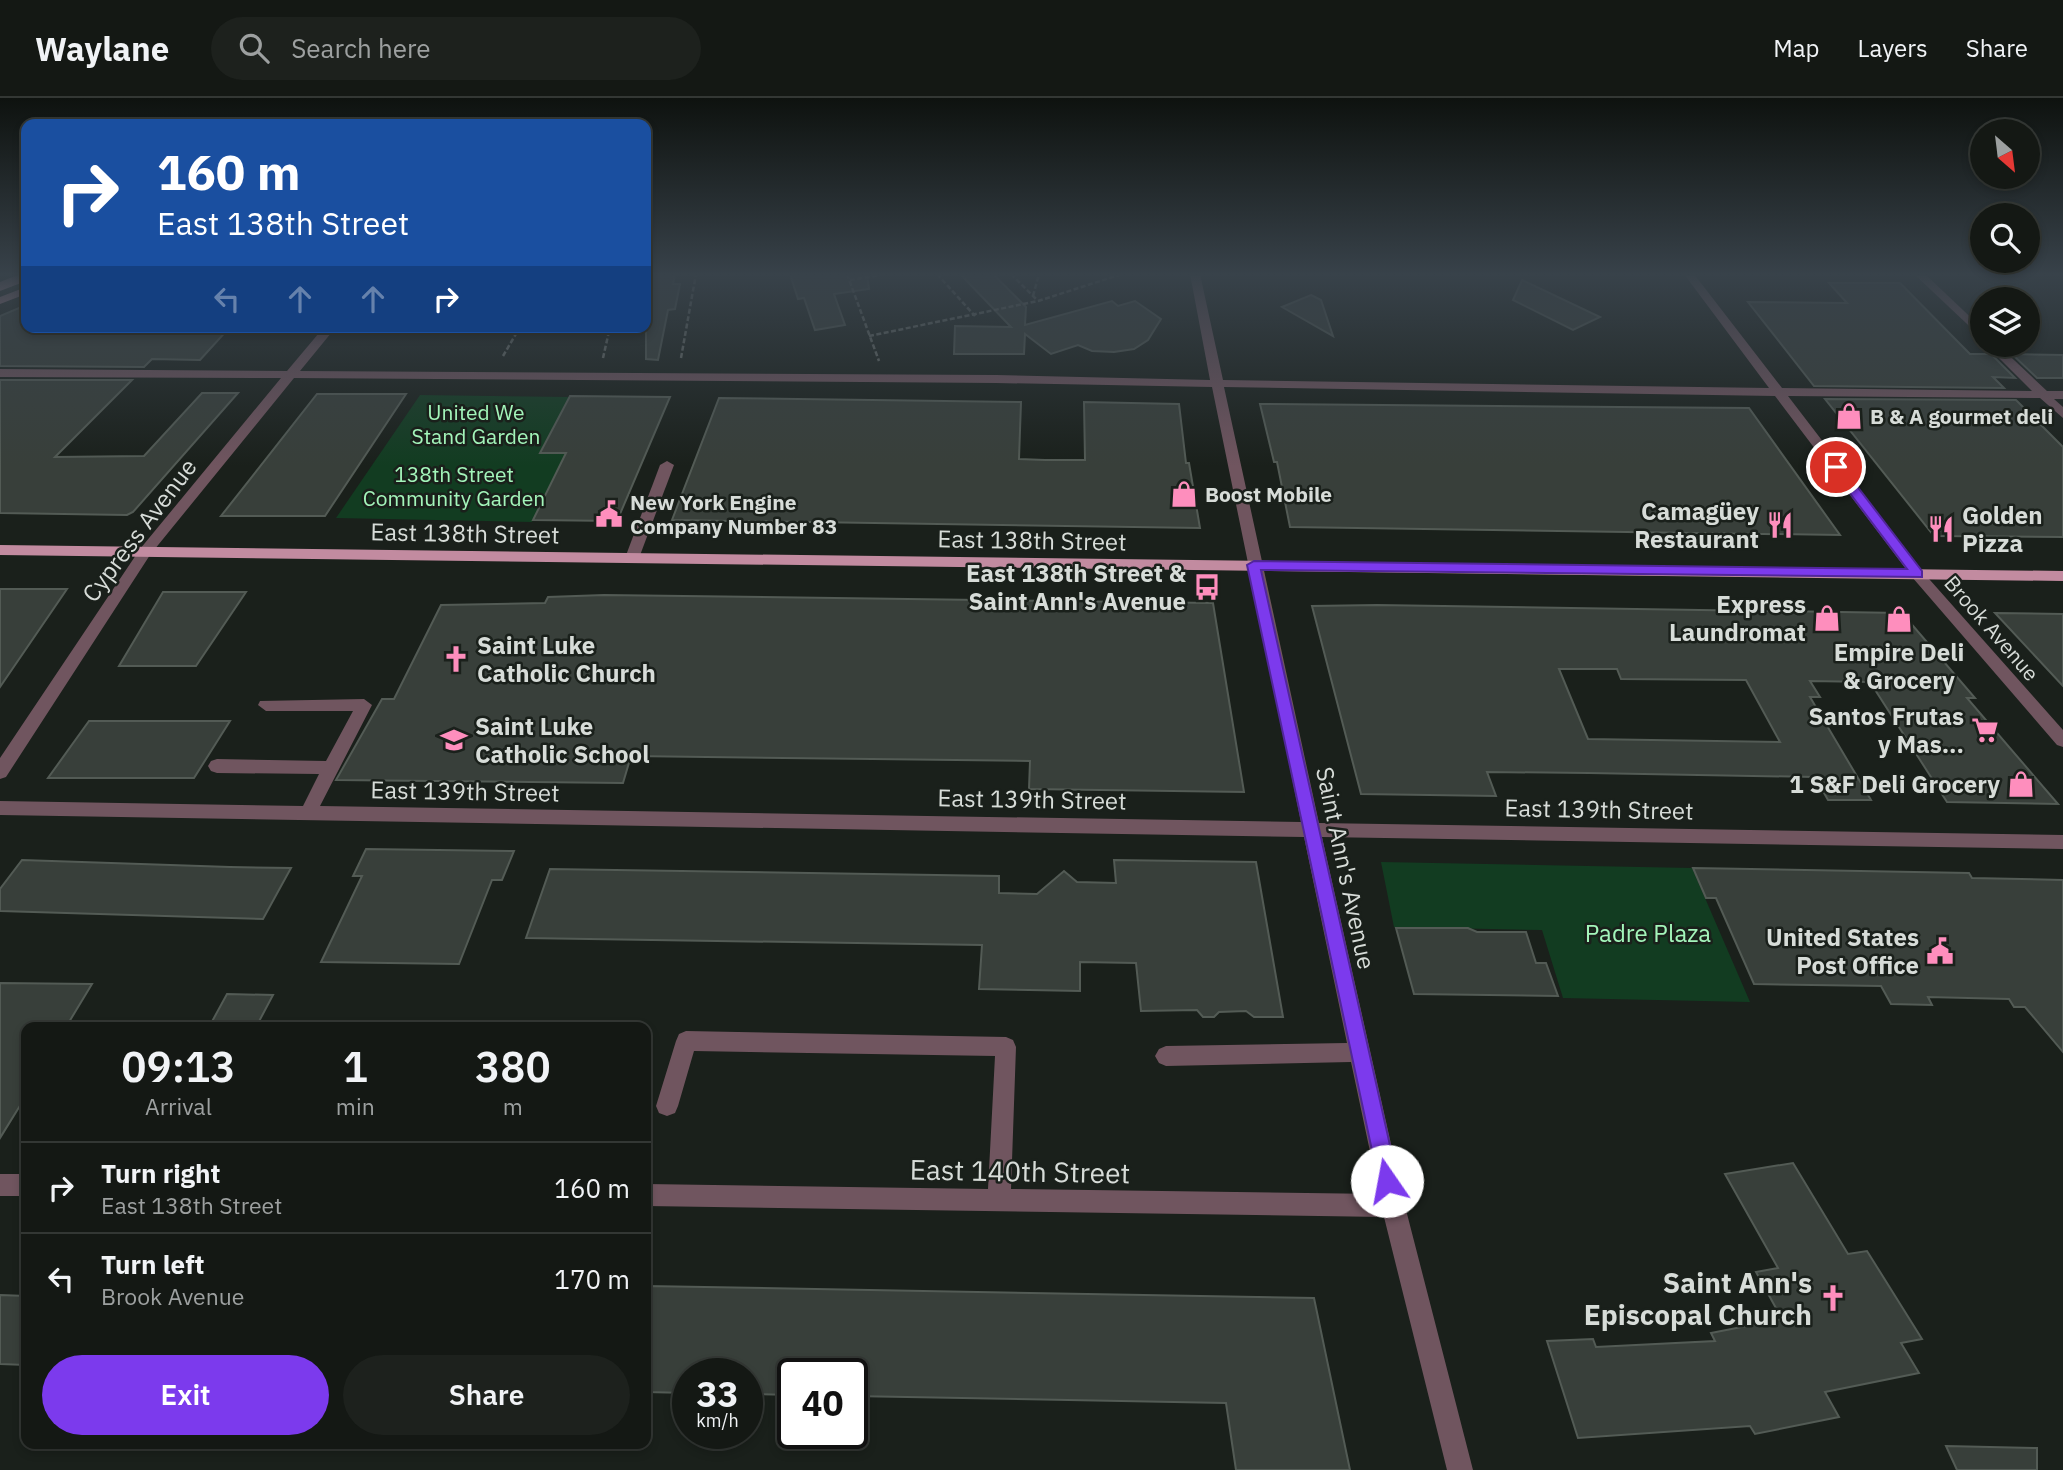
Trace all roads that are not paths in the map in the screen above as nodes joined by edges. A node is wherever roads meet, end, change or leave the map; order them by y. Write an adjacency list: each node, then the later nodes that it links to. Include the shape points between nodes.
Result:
1 (321, 338): 6 (street, Cypress Avenue)
2 (1207, 338): 7 (street, Saint Ann's Avenue)
3 (1738, 338): 8 (street, Brook Avenue)
4 (2004, 357): 9 (street)
5 (0, 373): 6 (street)
6 (292, 373): 7 (street); 14 (street, Cypress Avenue)
7 (1215, 383): 8 (street); 16 (street, Saint Ann's Avenue)
8 (1779, 391): 9 (street); 17 (street, Brook Avenue)
9 (2044, 395): 10 (street); 11 (street)
10 (2063, 395)
11 (2063, 414)
12 (667, 465): 15 (street)
13 (0, 550): 14 (main road, East 138th Street)
14 (145, 552): 15 (main road, East 138th Street); 23 (street, Cypress Avenue)
15 (632, 558): 16 (main road, East 138th Street)
16 (1254, 565): 17 (main road, East 138th Street); 26 (street, Saint Ann's Avenue)
17 (1917, 574): 18 (main road, East 138th Street); 20 (street, Brook Avenue)
18 (2063, 576)
19 (267, 705): 22 (street, via 364,705)
20 (2063, 741)
21 (217, 766): 22 (street)
22 (331, 768): 25 (street)
23 (0, 772)
24 (0, 808): 25 (street, East 139th Street)
25 (308, 813): 26 (street, East 139th Street)
26 (1311, 828): 27 (street, East 139th Street); 28 (street, Saint Ann's Avenue)
27 (2063, 842)
28 (1360, 1052): 29 (street); 35 (street, Saint Ann's Avenue)
29 (1166, 1056)
30 (667, 1106): 34 (street, via 686,1041 1006,1047)
31 (0, 1185): 32 (street)
32 (21, 1185)
33 (651, 1195): 34 (street, East 140th Street)
34 (999, 1200): 35 (street, East 140th Street)
35 (1393, 1206): 36 (street, Saint Ann's Avenue)
36 (1460, 1470)

